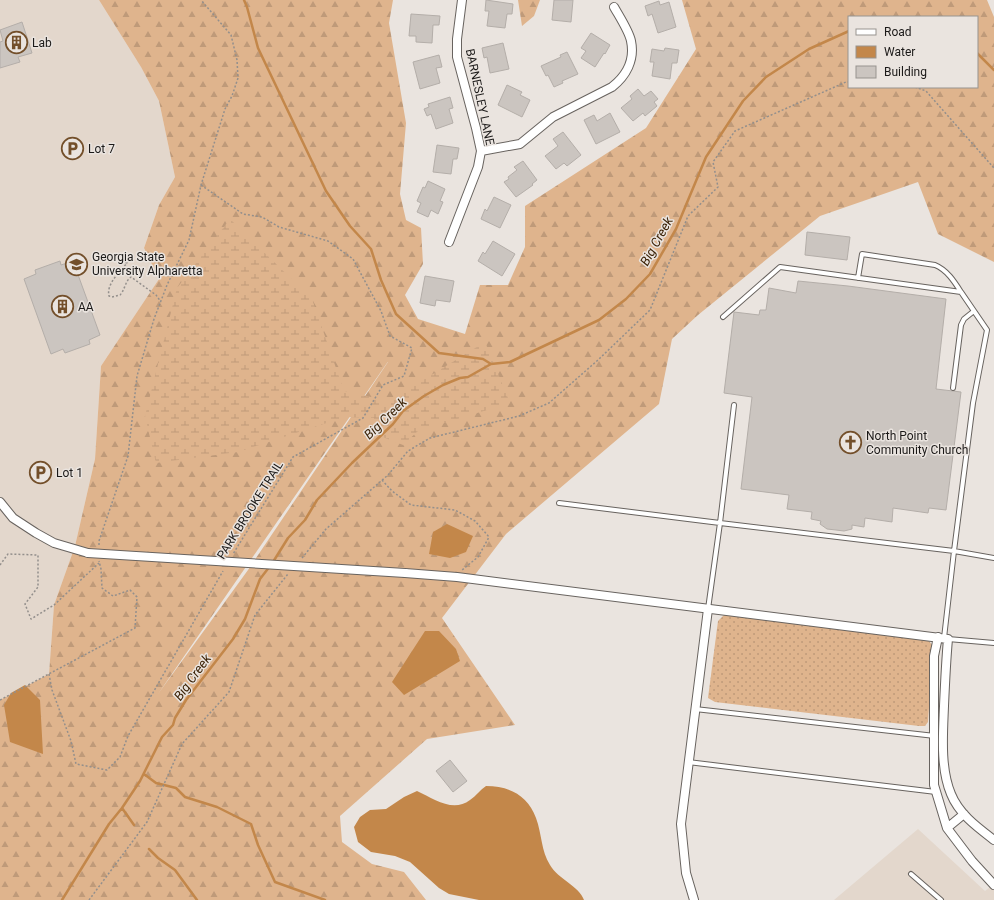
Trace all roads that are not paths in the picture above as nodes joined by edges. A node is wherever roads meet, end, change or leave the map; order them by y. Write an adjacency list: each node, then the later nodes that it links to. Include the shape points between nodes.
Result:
1 (462, 0): 3 (street, BARNESLEY LANE, via 457,57)
2 (614, 7): 3 (street, via 631,40 632,51 626,74 620,81 553,117 520,144)
3 (481, 151): 4 (street, BARNESLEY LANE, via 478,167)
4 (449, 242)
5 (858, 278): 6 (lane); 6 (lane, via 862,254 935,265 952,278); 8 (lane, via 780,267)
6 (961, 292): 7 (lane)
7 (974, 311): 9 (lane, via 961,325); 14 (lane, via 987,330 973,403)
8 (723, 317)
9 (953, 388)
10 (734, 405): 13 (lane)
11 (0, 502): 16 (street, bridge, via 13,518 36,533 54,543 88,553 457,577)
12 (559, 503): 13 (lane)
13 (720, 524): 14 (lane); 16 (lane)
14 (954, 551): 15 (lane); 17 (lane)
15 (994, 558)
16 (708, 609): 17 (street); 19 (street)
17 (943, 638): 18 (lane); 20 (street, via 934,656); 21 (street)
18 (994, 643)
19 (695, 709): 20 (lane); 22 (street)
20 (934, 736): 21 (lane); 23 (street)
21 (943, 737): 24 (street, via 945,770 950,793)
22 (688, 762): 23 (lane); 29 (street, via 681,824 686,873)
23 (936, 792): 25 (street)
24 (964, 814): 25 (street); 26 (street)
25 (948, 828): 28 (street, via 972,861)
26 (994, 840)
27 (911, 874): 30 (lane)
28 (994, 884)
29 (694, 900)
30 (941, 900)

